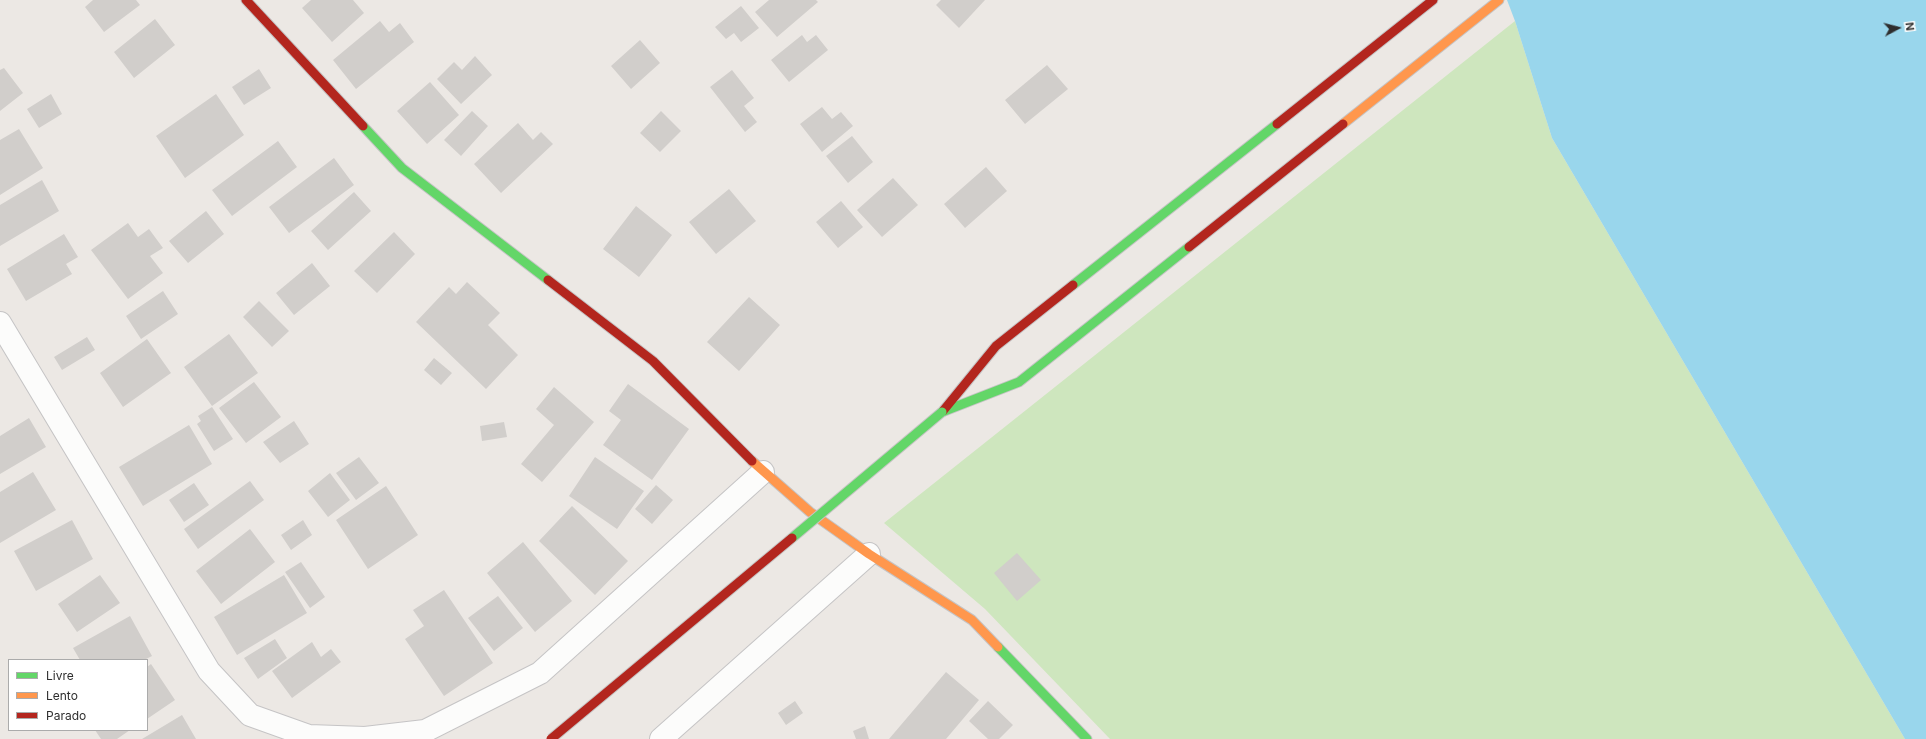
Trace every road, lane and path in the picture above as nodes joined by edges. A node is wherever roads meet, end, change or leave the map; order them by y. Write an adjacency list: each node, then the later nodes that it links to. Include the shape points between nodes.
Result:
1 (246, 0): 6 (main road, via 402,168 653,361)
2 (1433, 0): 5 (main road, via 996,346)
3 (1499, 0): 5 (main road, via 1019,382)
4 (0, 323): 6 (street, via 209,671 250,715 309,736 365,738 425,731 540,673)
5 (942, 412): 8 (main road, bridge)
6 (763, 472): 7 (main road, via 810,512)
7 (869, 554): 9 (street); 10 (main road, via 972,620)
8 (550, 739)
9 (662, 739)
10 (1087, 739)

